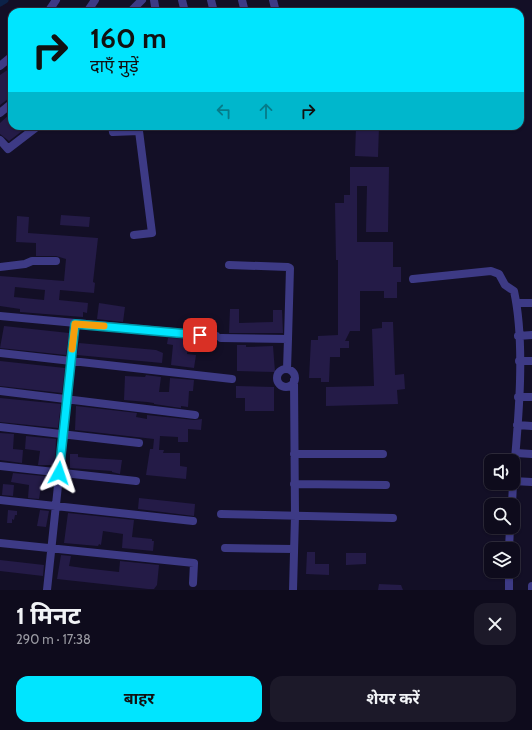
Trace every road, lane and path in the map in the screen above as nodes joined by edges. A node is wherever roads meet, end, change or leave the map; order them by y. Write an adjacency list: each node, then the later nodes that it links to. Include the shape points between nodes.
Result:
1 (142, 0): 2 (street)
2 (134, 8)
3 (8, 59): 4 (street)
4 (0, 66)
5 (8, 106): 6 (street)
6 (0, 113)
7 (33, 130): 9 (street, via 8,149)
8 (113, 130): 10 (street, via 139,131 152,233)
9 (0, 140)
10 (134, 235)
11 (56, 261): 13 (street, via 32,261)
12 (229, 265): 21 (street, via 290,268)
13 (0, 267)
14 (413, 279): 16 (street, via 491,271 499,274 505,285 514,290)
15 (532, 302): 16 (street)
16 (517, 303): 20 (street)
17 (0, 316): 18 (street)
18 (75, 324): 21 (street, via 218,337); 23 (street)
19 (532, 335): 20 (street)
20 (518, 336): 24 (street)
21 (288, 339): 26 (street)
22 (0, 353): 23 (street)
23 (71, 361): 27 (street); 32 (street)
24 (519, 361): 25 (street); 30 (street)
25 (532, 361)
26 (287, 369): 28 (street, via 294,374); 28 (street, via 279,372 278,383 288,386)
27 (232, 379)
28 (294, 380): 40 (street)
29 (0, 390): 32 (street)
30 (518, 397): 31 (street); 34 (street)
31 (532, 397)
32 (67, 398): 33 (street); 37 (street)
33 (195, 415)
34 (517, 425): 35 (street); 39 (street)
35 (532, 426)
36 (0, 427): 37 (street)
37 (63, 434): 38 (street); 44 (street)
38 (139, 443)
39 (516, 453): 42 (street)
40 (294, 454): 41 (street); 48 (street)
41 (383, 454)
42 (532, 454)
43 (0, 466): 44 (street)
44 (59, 473): 45 (street); 51 (street)
45 (136, 481)
46 (520, 482): 47 (street)
47 (532, 482)
48 (294, 484): 49 (street); 53 (street)
49 (386, 485)
50 (0, 500): 51 (street)
51 (55, 506): 55 (street); 57 (street)
52 (221, 514): 53 (street)
53 (295, 516): 54 (street); 59 (street)
54 (394, 518)
55 (193, 521)
56 (0, 543): 57 (street)
57 (51, 548): 61 (street, via 194,563); 63 (street)
58 (225, 548): 59 (street)
59 (294, 549): 64 (street)
60 (509, 578): 65 (street)
61 (192, 583)
62 (532, 586): 66 (street)
63 (47, 590)
64 (293, 590)
65 (508, 590)
66 (532, 590)

